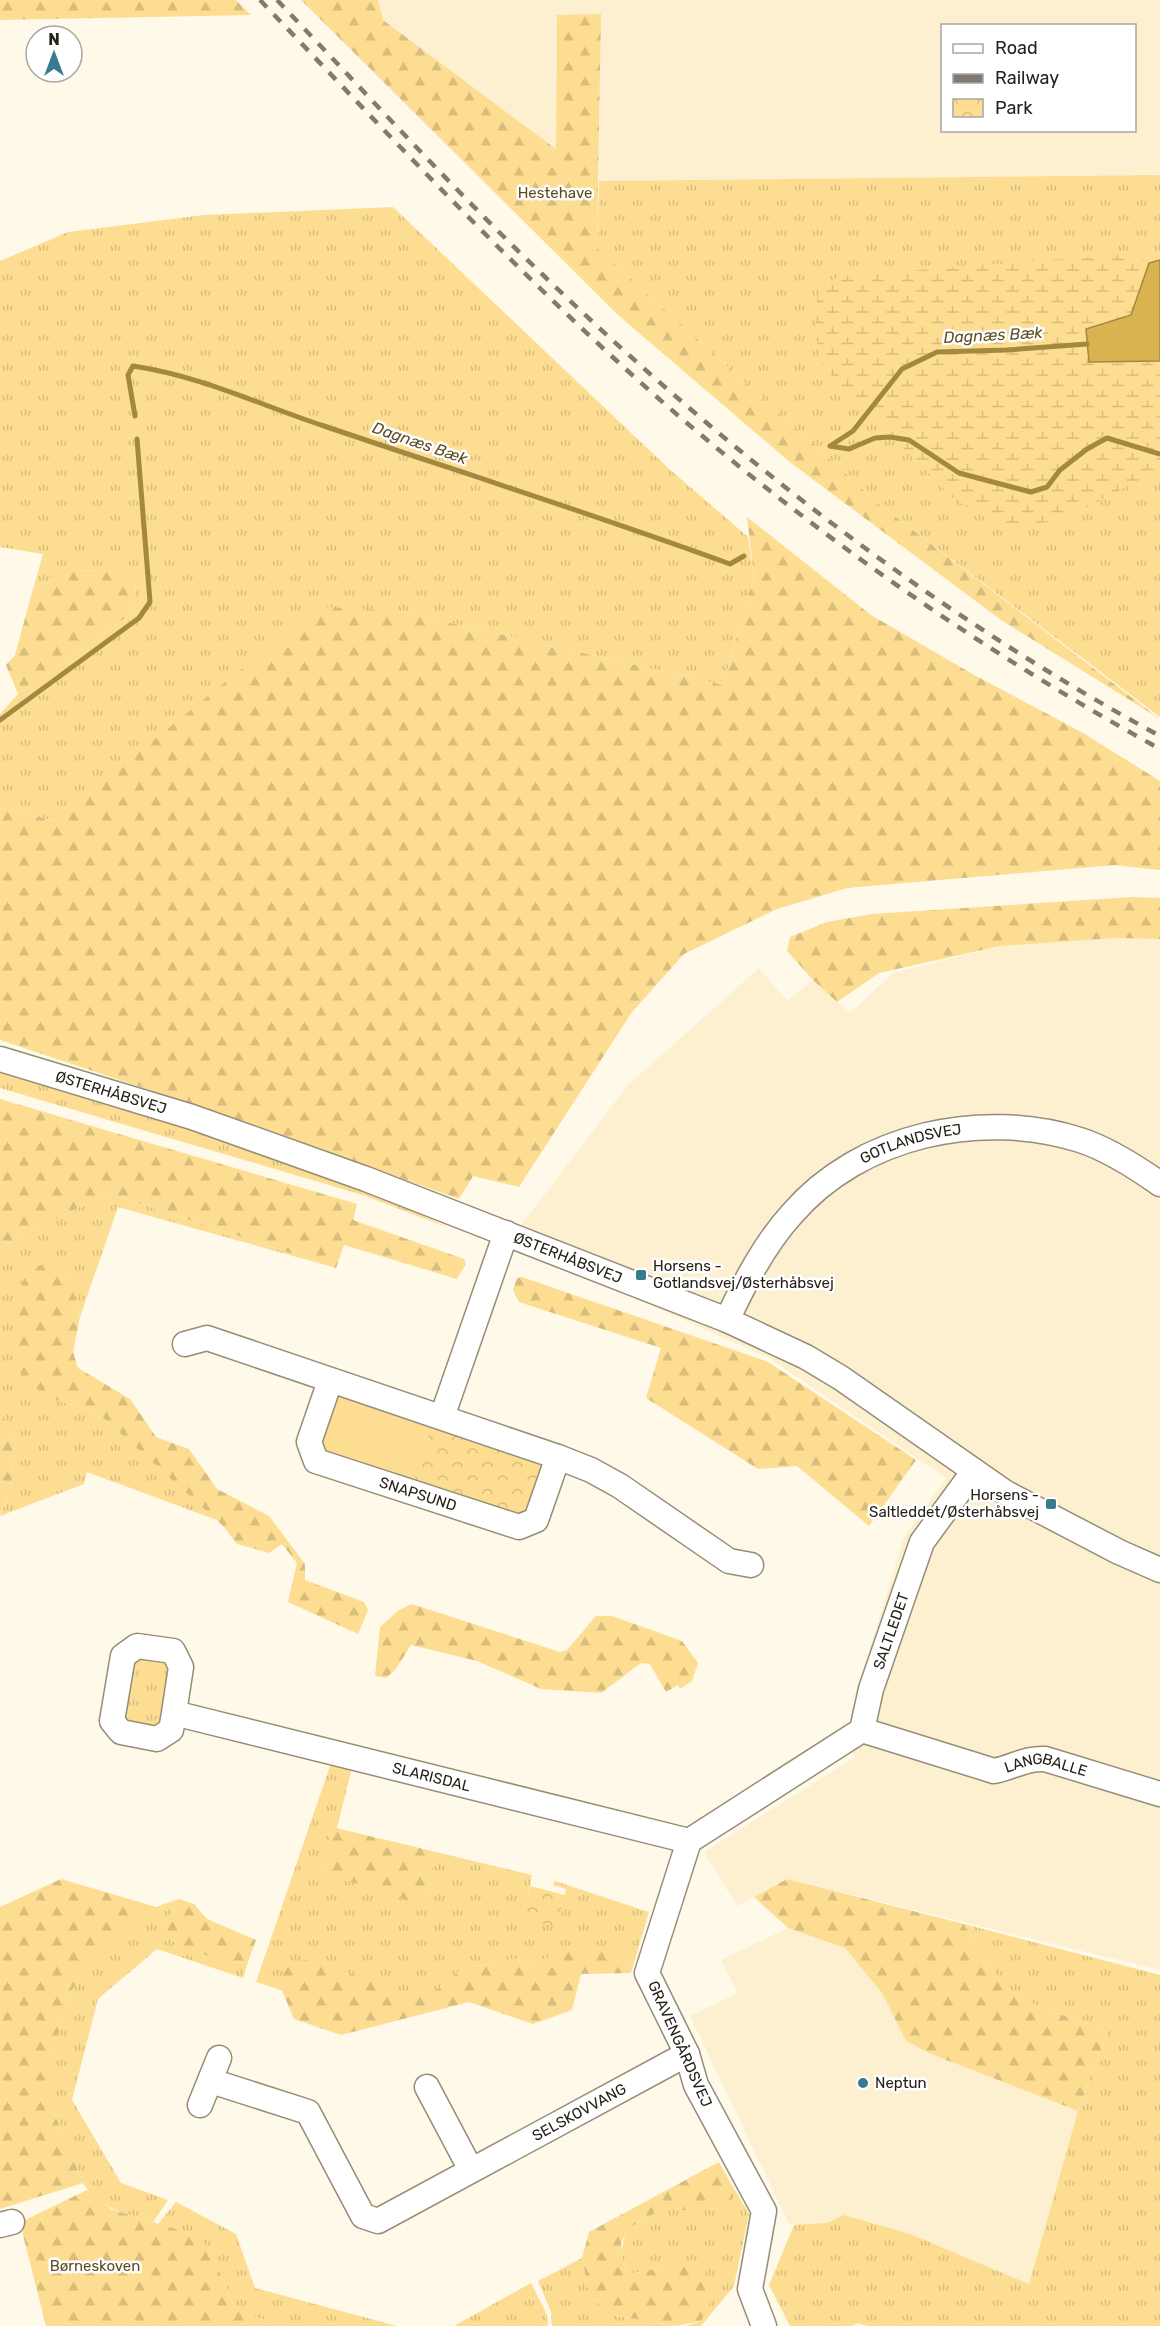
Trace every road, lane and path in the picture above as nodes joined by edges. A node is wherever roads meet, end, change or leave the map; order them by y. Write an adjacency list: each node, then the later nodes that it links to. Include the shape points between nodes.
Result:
1 (0, 1059): 3 (street, ØSTERHÅBSVEJ, via 192,1117)
2 (1160, 1184): 4 (street, GOTLANDSVEJ, via 1134,1165 1082,1141 1030,1128 975,1126 924,1135 876,1153 830,1179 791,1214 759,1259)
3 (506, 1233): 4 (street, ØSTERHÅBSVEJ); 7 (street)
4 (727, 1320): 9 (street, ØSTERHÅBSVEJ, via 841,1378)
5 (185, 1344): 6 (street, via 207,1338)
6 (330, 1381): 7 (street); 8 (street, SNAPSUND, via 309,1442 316,1461 381,1483 519,1527 536,1520)
7 (442, 1417): 8 (street)
8 (558, 1457): 10 (street, via 620,1486 729,1561)
9 (974, 1471): 11 (street, ØSTERHÅBSVEJ, via 1026,1503); 13 (street, SALTLEDET, via 922,1542 871,1689)
10 (751, 1565)
11 (1160, 1570)
12 (174, 1713): 15 (street, SLARISDAL)
13 (862, 1730): 14 (street, LANGBALLE, via 994,1771 1029,1758 1045,1759); 15 (street)
14 (1160, 1794)
15 (689, 1841): 16 (street, GRAVENGÅRDSVEJ, via 647,1973)
16 (687, 2054): 19 (street, SELSKOVVANG); 20 (street, GRAVENGÅRDSVEJ, via 696,2085 764,2211 750,2289)
17 (427, 2087): 19 (street)
18 (200, 2105): 19 (street, SELSKOVVANG, via 215,2069 308,2112 363,2216 378,2221)
19 (471, 2170)
20 (764, 2326)

